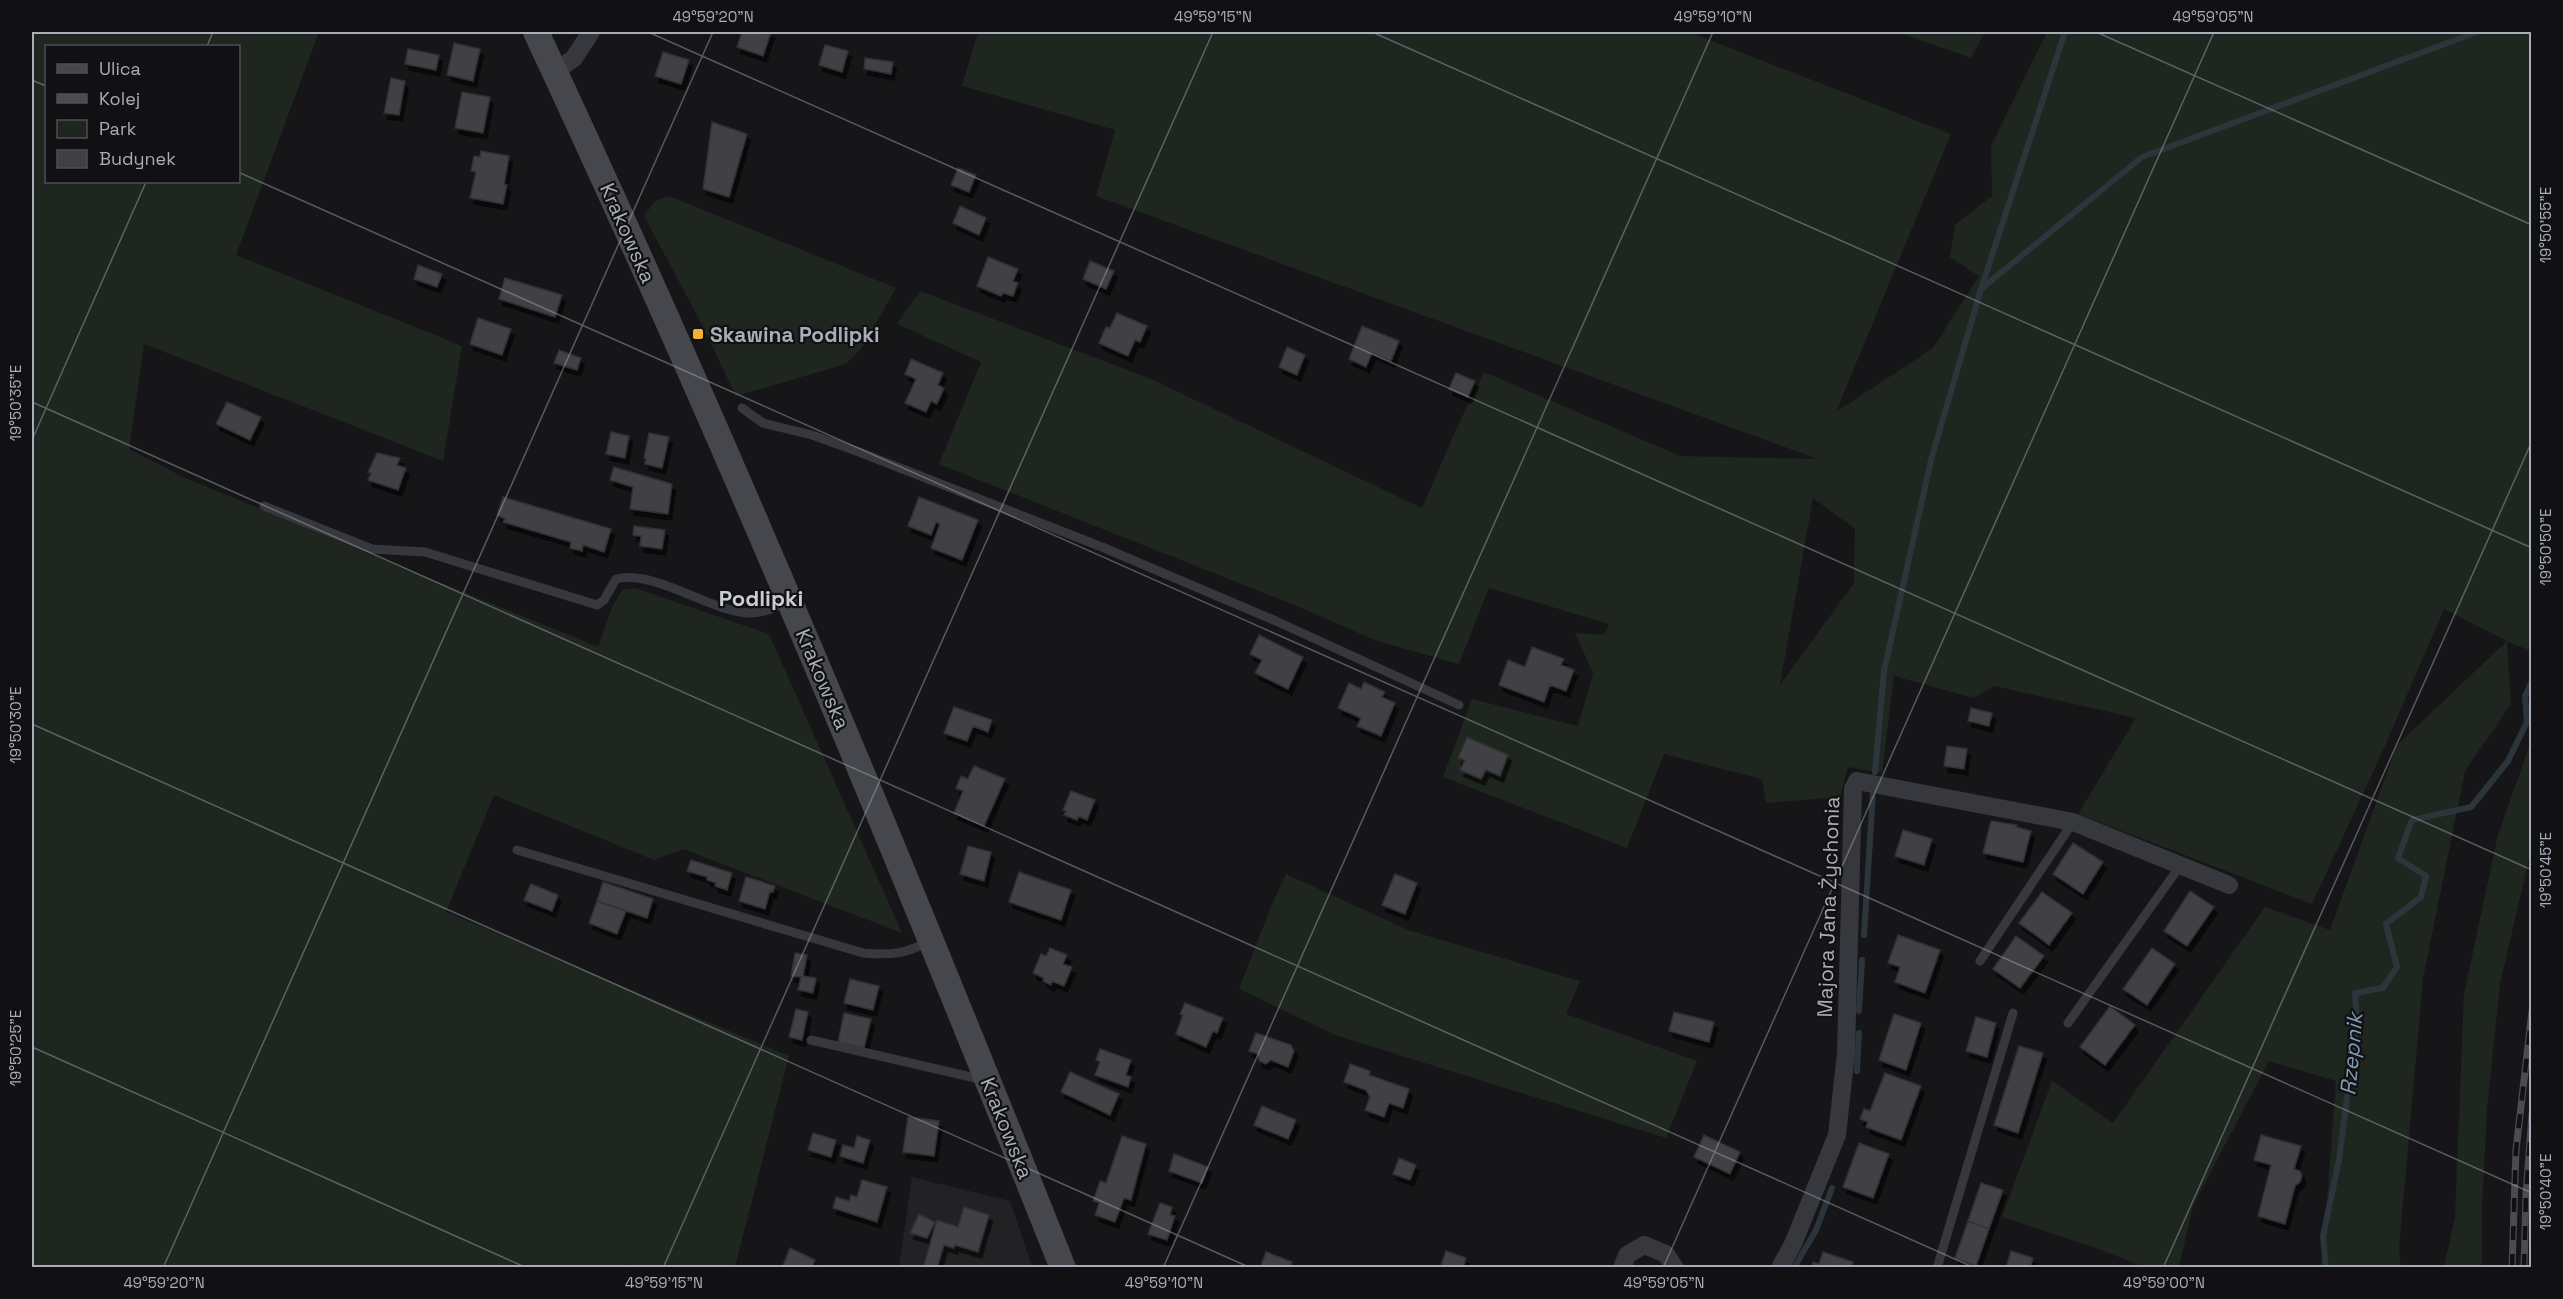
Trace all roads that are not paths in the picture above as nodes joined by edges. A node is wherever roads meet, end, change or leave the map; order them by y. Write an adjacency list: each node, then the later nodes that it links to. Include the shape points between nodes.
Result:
1 (536, 32): 3 (main road, Krakowska)
2 (591, 32): 3 (street, via 574,58)
3 (555, 72): 6 (main road, Krakowska)
4 (742, 408): 7 (lane, via 763,423 859,452 1102,547)
5 (264, 506): 6 (lane, via 372,549 425,552 597,605 616,579 627,576 742,612 766,611)
6 (789, 600): 12 (main road, Krakowska)
7 (1459, 705)
8 (2073, 822): 10 (street, Majora Jana Żychonia); 13 (lane); 21 (street, Majora Jana Żychonia, via 1857,781 1853,789 1846,1053 1837,1135 1794,1244)
9 (518, 850): 12 (lane, via 863,953 901,953)
10 (2180, 866): 11 (street, Majora Jana Żychonia); 15 (lane)
11 (2229, 885)
12 (931, 939): 17 (main road, Krakowska)
13 (1980, 962)
14 (2013, 1013): 22 (lane)
15 (2068, 1023)
16 (811, 1040): 17 (lane)
17 (988, 1081): 18 (main road, Krakowska)
18 (1063, 1268)
19 (1622, 1268): 20 (street, via 1627,1255 1644,1245 1666,1254)
20 (1675, 1268)
21 (1780, 1268)
22 (1937, 1268)

